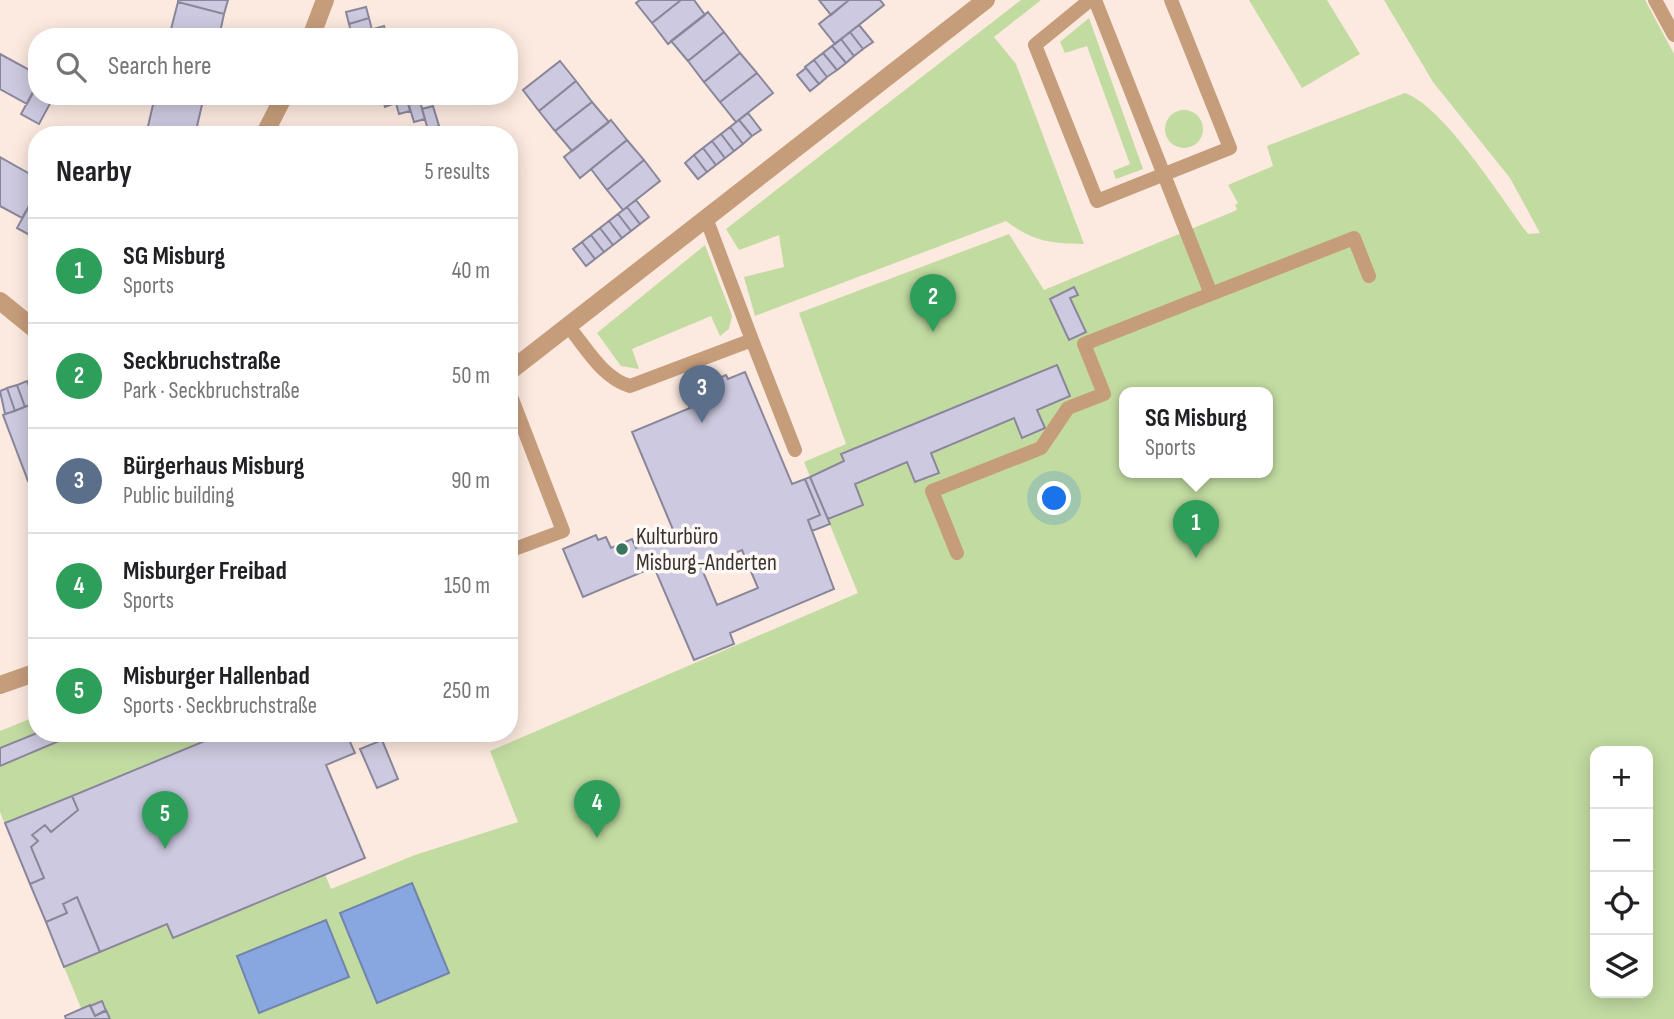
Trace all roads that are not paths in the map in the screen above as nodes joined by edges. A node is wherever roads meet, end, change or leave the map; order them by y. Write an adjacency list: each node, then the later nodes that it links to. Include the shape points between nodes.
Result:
1 (325, 0): 6 (street)
2 (986, 0): 11 (street)
3 (1093, 0): 10 (lane); 10 (lane, via 1035,45 1097,201)
4 (1171, 0): 10 (lane, via 1230,148)
5 (1655, 0): 7 (lane)
6 (314, 28)
7 (1674, 35)
8 (279, 105): 9 (street)
9 (269, 126)
10 (1164, 174): 13 (lane)
11 (706, 218): 16 (street); 17 (lane)
12 (1369, 276): 13 (lane, via 1354,238)
13 (1212, 294): 22 (lane, via 1084,344 1104,394 1068,408 1041,448 932,491)
14 (0, 301): 15 (street)
15 (28, 324)
16 (568, 326): 17 (lane, via 606,373 630,386); 18 (street)
17 (752, 340): 20 (lane)
18 (518, 365)
19 (518, 414): 21 (lane, via 563,531)
20 (795, 450)
21 (518, 548)
22 (957, 553)
23 (28, 675): 24 (street)
24 (0, 685)

